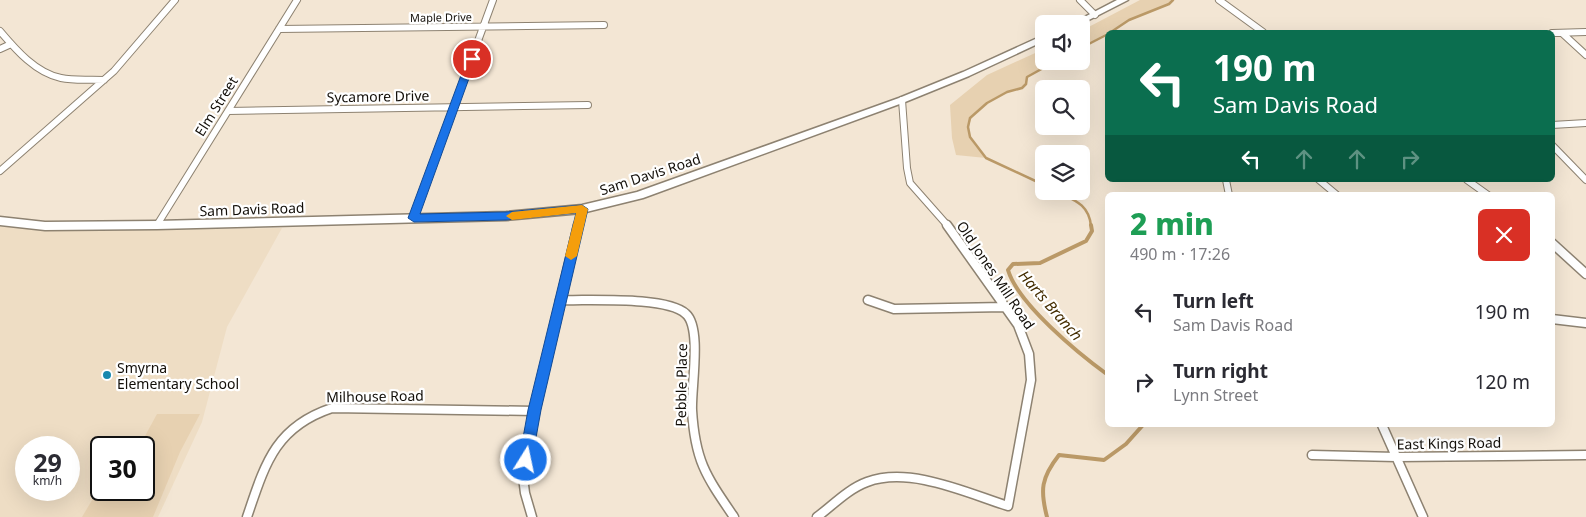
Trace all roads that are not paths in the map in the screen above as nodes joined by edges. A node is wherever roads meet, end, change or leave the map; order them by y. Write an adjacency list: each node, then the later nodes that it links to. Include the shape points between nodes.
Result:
1 (174, 0): 21 (street)
2 (297, 0): 11 (street, Elm Street)
3 (493, 0): 10 (street)
4 (1080, 0): 7 (street)
5 (1124, 0): 7 (street)
6 (1219, 0): 12 (street)
7 (1095, 15): 8 (street)
8 (1090, 17)
9 (604, 25): 10 (street, Maple Drive)
10 (483, 27): 11 (street, Maple Drive); 24 (street)
11 (279, 29): 25 (street, Elm Street)
12 (1261, 30)
13 (0, 31): 18 (street)
14 (1586, 32): 16 (street)
15 (1555, 33): 16 (street)
16 (1562, 33): 20 (street)
17 (1035, 42): 22 (street, Sam Davis Road)
18 (11, 44): 19 (street); 21 (street, via 52,76)
19 (0, 49)
20 (1586, 55)
21 (104, 80): 29 (street)
22 (902, 100): 35 (street, Sam Davis Road, via 639,195); 43 (street, Old Jones Mill Road, via 910,183 948,224)
23 (588, 105): 24 (street, Sycamore Drive)
24 (455, 107): 25 (street, Sycamore Drive); 36 (street)
25 (228, 111): 38 (street, Elm Street)
26 (1586, 124): 27 (street)
27 (1555, 125)
28 (1555, 148): 30 (street)
29 (0, 171)
30 (1586, 180)
31 (1321, 182): 33 (street)
32 (1470, 182): 34 (street)
33 (1333, 192)
34 (1484, 192)
35 (582, 209): 36 (street, Sam Davis Road, via 506,216); 41 (street)
36 (414, 218): 38 (street, Sam Davis Road)
37 (0, 221): 38 (street, Sam Davis Road, via 45,226)
38 (157, 225)
39 (1555, 246): 40 (street)
40 (1586, 274)
41 (560, 300): 46 (street); 53 (street, Pebble Place, via 650,302 668,304 687,314 695,330 692,408 696,446 707,477)
42 (868, 300): 43 (street, via 894,309)
43 (1005, 307): 54 (street, Old Jones Mill Road, via 1024,338 1031,380 1008,506 928,482 893,477 862,485)
44 (1555, 319): 45 (street)
45 (1586, 323)
46 (535, 410): 51 (street, Milhouse Road, via 332,408 318,411 304,418 282,438 265,469); 52 (street, via 523,477)
47 (1383, 427): 50 (street)
48 (1312, 455): 50 (street, East Kings Road)
49 (1586, 455): 50 (street, East Kings Road)
50 (1396, 457): 55 (street)
51 (247, 517)
52 (532, 517)
53 (734, 517)
54 (817, 517)
55 (1423, 517)

